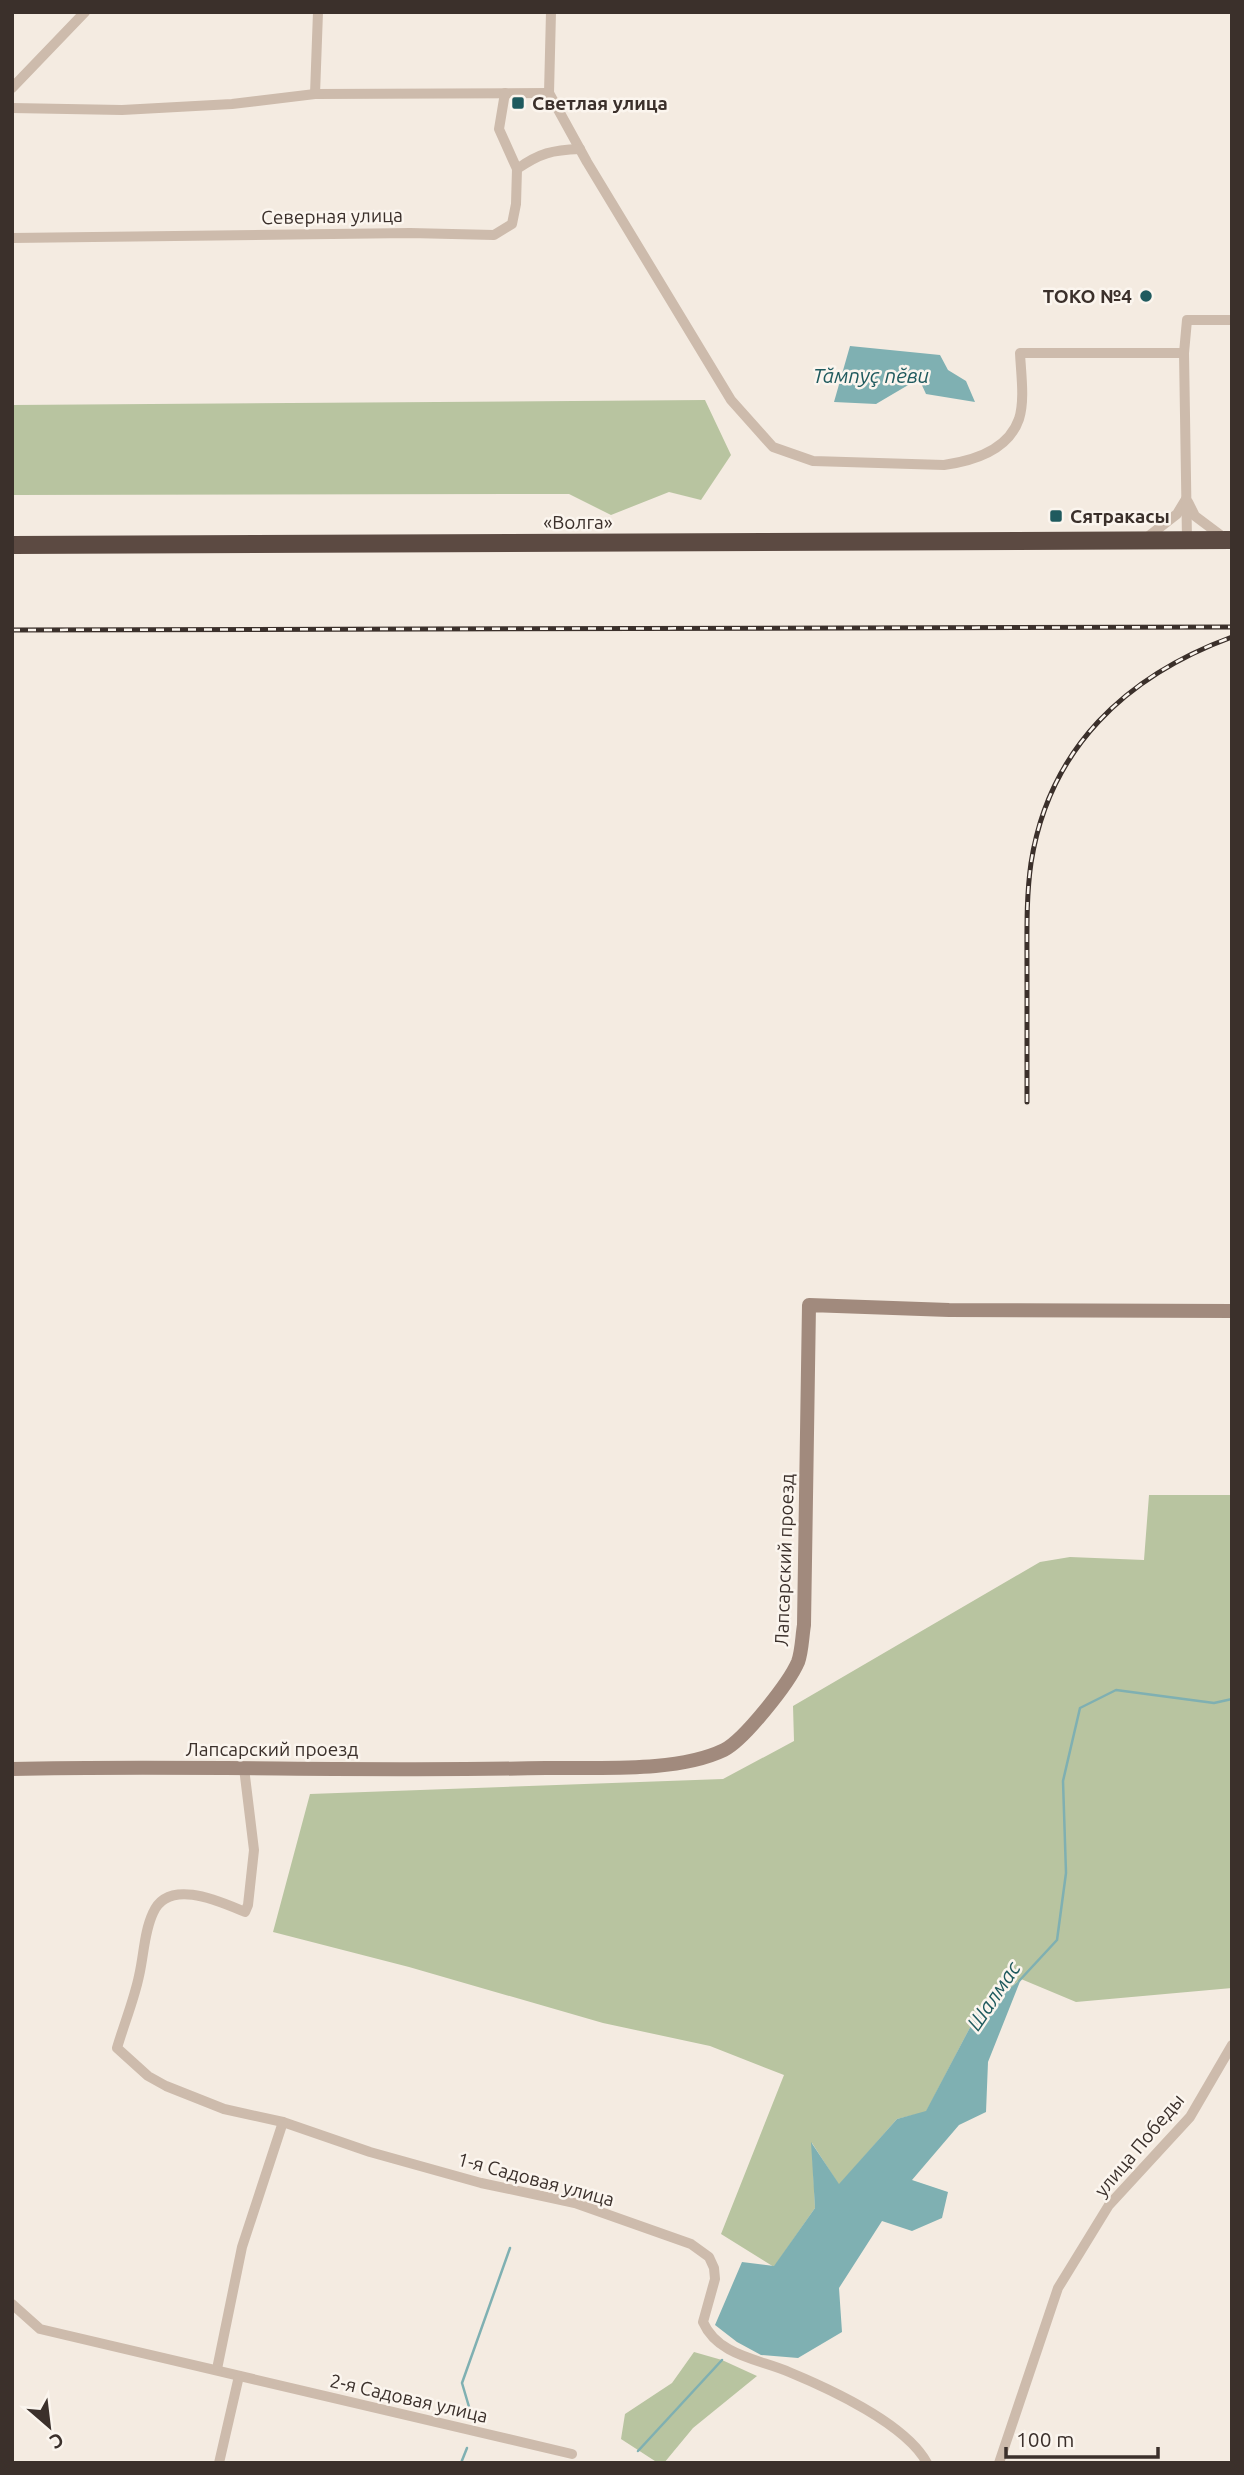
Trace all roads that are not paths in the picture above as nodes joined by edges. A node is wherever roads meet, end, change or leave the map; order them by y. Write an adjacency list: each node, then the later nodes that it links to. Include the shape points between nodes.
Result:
1 (85, 12): 4 (street)
2 (318, 12): 7 (street)
3 (551, 12): 6 (street)
4 (12, 88)
5 (505, 93): 6 (street); 7 (street); 10 (street, Северная улица, via 499,129)
6 (549, 93): 9 (street)
7 (315, 94): 8 (street, via 122,110)
8 (12, 108)
9 (580, 149): 10 (street, via 540,154); 13 (street, via 731,401 773,447 813,461 944,466 983,456 1010,436 1019,419 1020,354)
10 (517, 169): 11 (street, Северная улица, via 512,224 494,235)
11 (12, 238)
12 (1232, 320): 13 (street, via 1187,320)
13 (1184, 353): 14 (street)
14 (1186, 498): 15 (street, via 1177,514); 16 (street); 17 (street, via 1195,516)
15 (1143, 540): 16 (highway, «Волга»); 18 (highway, «Волга»)
16 (1187, 540): 17 (highway, «Волга»)
17 (1230, 540)
18 (12, 545)
19 (1232, 1311): 20 (street, Лапсарский проезд, via 809,1305 804,1625 799,1660 789,1680 740,1739 706,1758 666,1765 470,1770)
20 (244, 1768): 21 (street, Лапсарский проезд); 23 (street, 1-я Садовая улица, via 254,1850 245,1912 186,1894 158,1904 117,2048 166,2086 224,2109)
21 (12, 1769)
22 (1232, 2045): 30 (street, улица Победы, via 1190,2117 1109,2205 1058,2288)
23 (283, 2122): 25 (street, via 242,2247); 29 (street, 1-я Садовая улица, via 481,2183 575,2203 691,2244 714,2268 703,2322 711,2335 734,2352 810,2381 893,2425)
24 (12, 2304): 25 (street, 2-я Садовая улица, via 40,2329)
25 (217, 2369): 26 (street, 2-я Садовая улица)
26 (239, 2376): 27 (street, 2-я Садовая улица); 28 (street)
27 (572, 2454)
28 (219, 2463)
29 (928, 2463)
30 (999, 2463)

